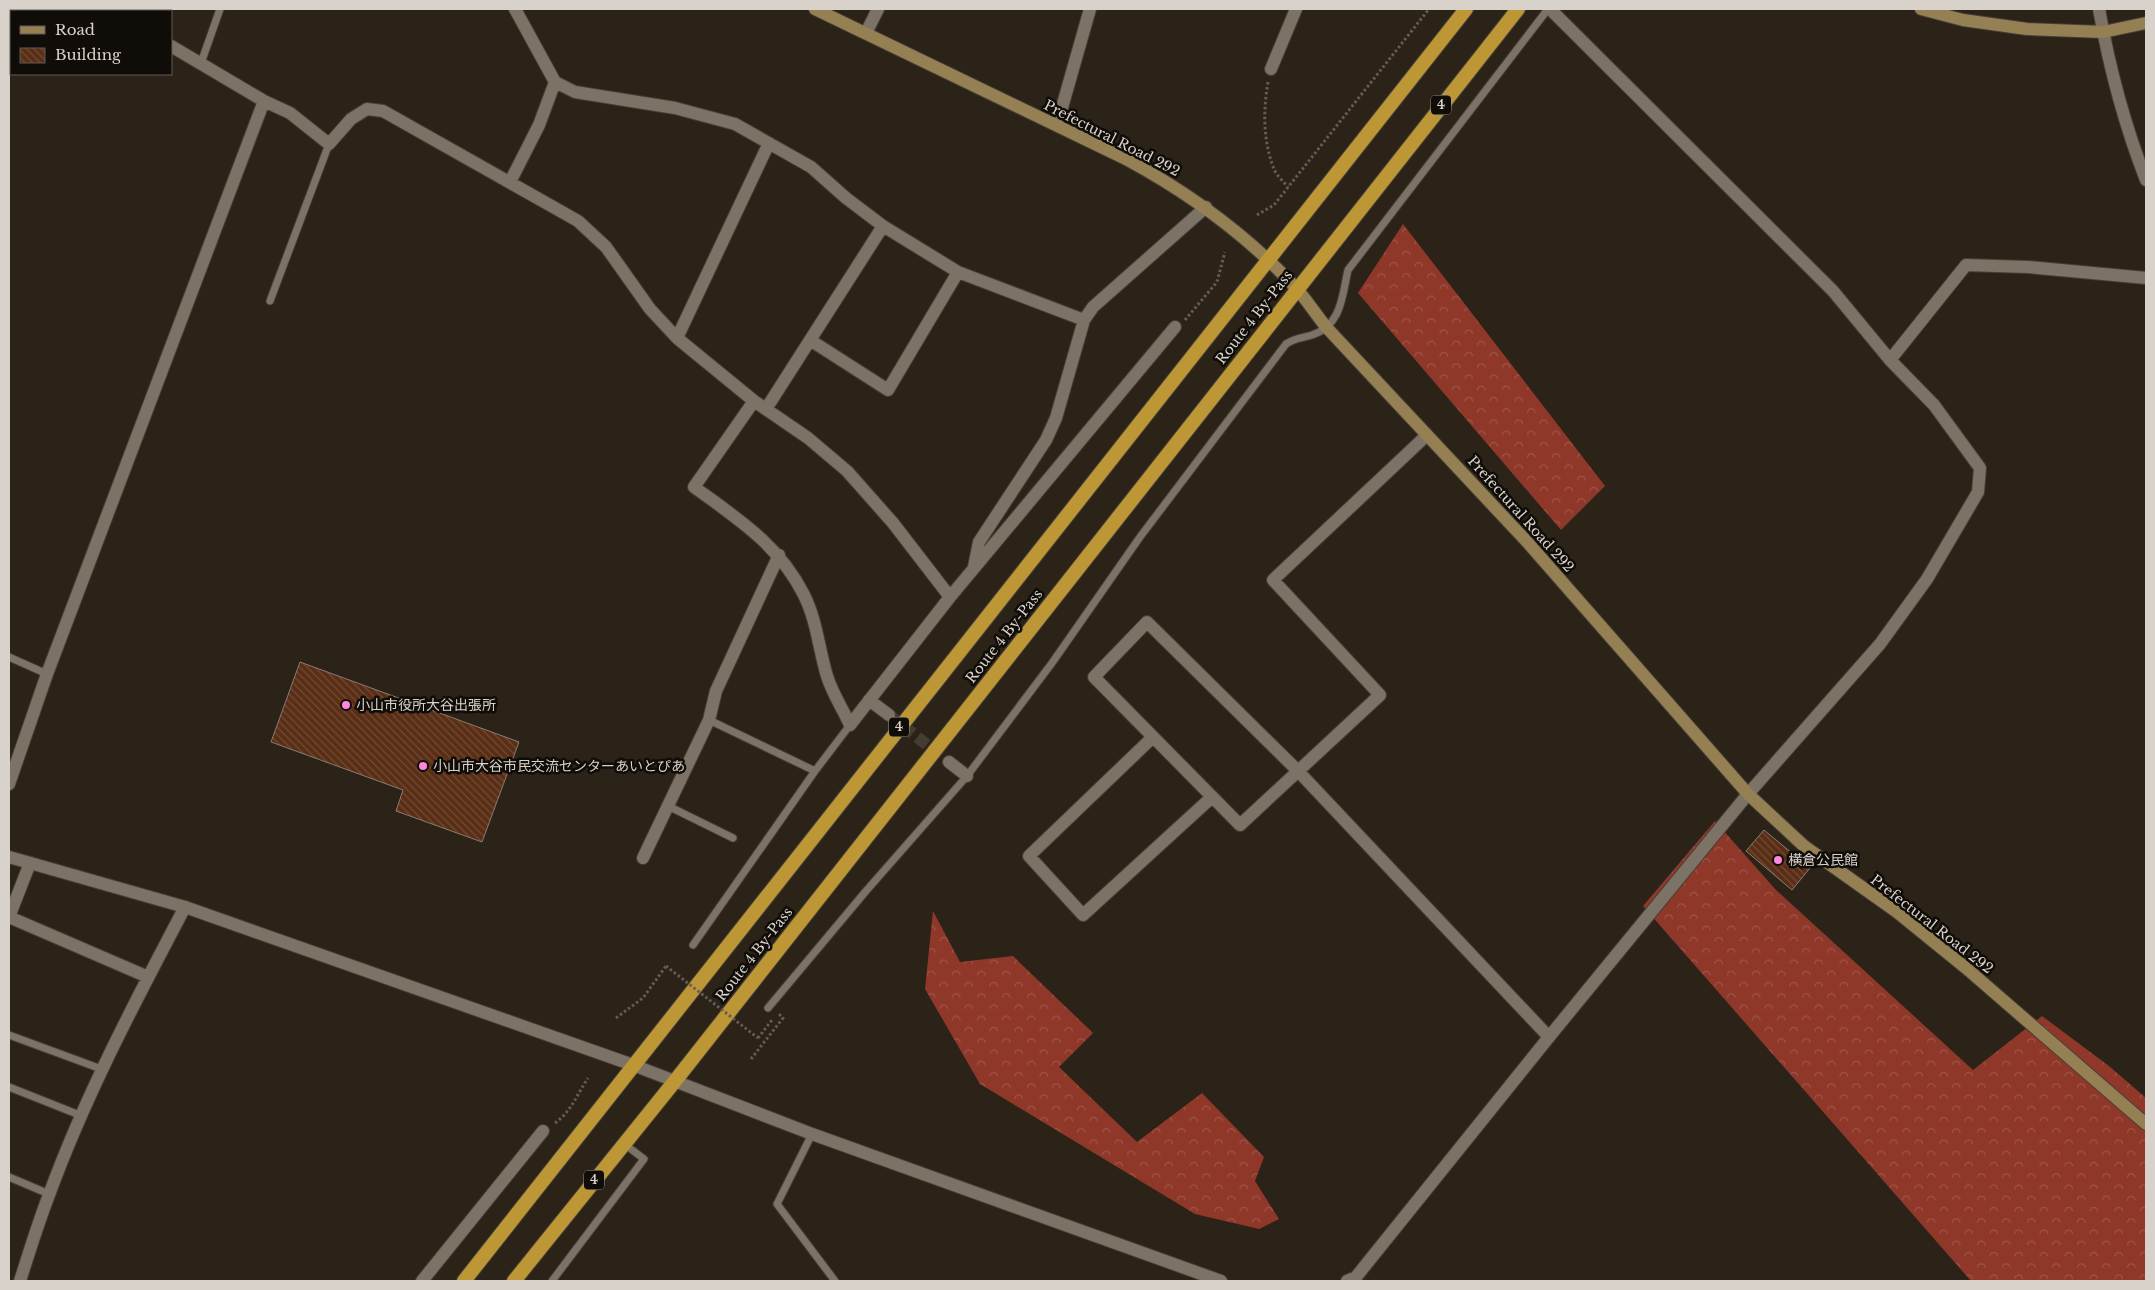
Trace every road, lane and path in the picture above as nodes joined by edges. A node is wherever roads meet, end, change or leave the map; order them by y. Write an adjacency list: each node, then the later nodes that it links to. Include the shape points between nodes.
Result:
1 (220, 9): 17 (lane)
2 (515, 9): 19 (street)
3 (815, 9): 15 (main road, Prefectural Road 292)
4 (878, 9): 15 (street)
5 (1090, 9): 21 (street)
6 (1296, 9): 18 (street)
7 (1429, 9): 26 (path)
8 (1466, 9): 31 (highway, Route 4 By-Pass / 4)
9 (1518, 9): 34 (highway, Route 4 By-Pass / 4)
10 (1549, 9): 38 (lane, via 1348,270 1337,316); 41 (street, via 1833,290)
11 (1921, 9): 14 (main road, via 1963,20 2027,29)
12 (2099, 9): 14 (street)
13 (2146, 23): 14 (main road)
14 (2103, 32): 24 (street, via 2134,150)
15 (866, 33): 21 (main road, Prefectural Road 292)
16 (172, 47): 17 (street)
17 (201, 63): 20 (street)
18 (1271, 69): 26 (path, via 1265,102 1265,135 1274,170)
19 (555, 82): 22 (street, via 574,92 675,108 735,124); 25 (street, via 539,125)
20 (264, 101): 23 (street, via 290,113); 49 (street)
21 (1057, 125): 27 (main road, Prefectural Road 292, via 1151,173)
22 (768, 143): 29 (street, via 811,167); 39 (street)
23 (329, 144): 25 (street, via 351,119 366,109 383,111); 35 (lane)
24 (2146, 180)
25 (510, 182): 39 (street, via 578,221 606,247 650,309)
26 (1288, 187): 28 (path, via 1274,205)
27 (1206, 207): 31 (main road, Prefectural Road 292); 36 (street, via 1093,307)
28 (1257, 215)
29 (883, 226): 32 (street); 40 (street)
30 (1225, 252): 37 (path, via 1217,282)
31 (1267, 260): 34 (main road, Prefectural Road 292); 76 (highway, Route 4 By-Pass / 4)
32 (958, 272): 36 (street); 40 (street, via 888,390)
33 (2146, 278): 41 (street, via 1966,265)
34 (1298, 289): 38 (main road, Prefectural Road 292); 79 (highway, Route 4 By-Pass / 4)
35 (270, 301)
36 (1084, 320): 46 (street, via 1056,418 1046,440 979,542)
37 (1175, 327): 46 (street)
38 (1327, 328): 44 (main road, Prefectural Road 292); 58 (lane, via 1286,344 1140,537 1052,663)
39 (677, 338): 42 (street)
40 (810, 340): 43 (street)
41 (1890, 360): 60 (street, via 1934,405 1980,468 1978,492 1927,579 1880,644)
42 (754, 401): 43 (street); 45 (street, via 694,487 755,531)
43 (766, 409): 47 (street, via 847,471 894,524)
44 (1427, 435): 57 (street, via 1273,580 1380,695); 60 (main road, Prefectural Road 292, via 1536,551)
45 (779, 555): 52 (street, via 716,691); 53 (street, via 804,596 819,637 827,678)
46 (973, 570): 47 (street)
47 (950, 598): 50 (street)
48 (9, 657): 49 (lane)
49 (47, 674): 59 (street)
50 (869, 700): 51 (street); 53 (street)
51 (889, 715)
52 (708, 720): 56 (lane); 62 (street)
53 (850, 725): 56 (lane)
54 (1153, 737): 57 (street, via 1094,677 1147,622); 61 (street); 61 (street, via 1029,856 1084,915)
55 (949, 762): 58 (street)
56 (815, 771): 69 (lane)
57 (1298, 771): 61 (street, via 1240,826); 74 (street)
58 (967, 776): 71 (lane)
59 (9, 784)
60 (1748, 794): 74 (street); 82 (main road, Prefectural Road 292, via 1804,846 1897,912 1966,968)
61 (1212, 797)
62 (668, 806): 63 (lane); 65 (street)
63 (733, 838)
64 (9, 857): 66 (street)
65 (643, 858)
66 (30, 862): 67 (street); 68 (street)
67 (185, 907): 70 (street); 76 (street)
68 (9, 918): 70 (street)
69 (692, 946)
70 (148, 977): 77 (street)
71 (768, 1008)
72 (616, 1018): 75 (path, bridge, via 643,998 666,966 758,1038 778,1013 783,1018)
73 (9, 1035): 77 (lane)
74 (1549, 1037): 95 (street, via 1356,1276)
75 (751, 1058)
76 (633, 1066): 79 (street); 90 (highway, Route 4 By-Pass / 4)
77 (104, 1070): 81 (street)
78 (588, 1078): 83 (path, via 577,1101)
79 (675, 1081): 84 (street); 85 (highway, Route 4 By-Pass / 4)
80 (9, 1087): 81 (lane)
81 (82, 1116): 87 (street)
82 (2146, 1124)
83 (543, 1131): 89 (street)
84 (812, 1134): 93 (lane, via 777,1204); 94 (street)
85 (623, 1143): 91 (highway, Route 4 By-Pass / 4); 92 (lane, via 644,1159)
86 (9, 1177): 87 (lane)
87 (49, 1194): 88 (street)
88 (20, 1281)
89 (422, 1281)
90 (464, 1281)
91 (514, 1281)
92 (552, 1281)
93 (835, 1281)
94 (1221, 1281)
95 (1347, 1281)

